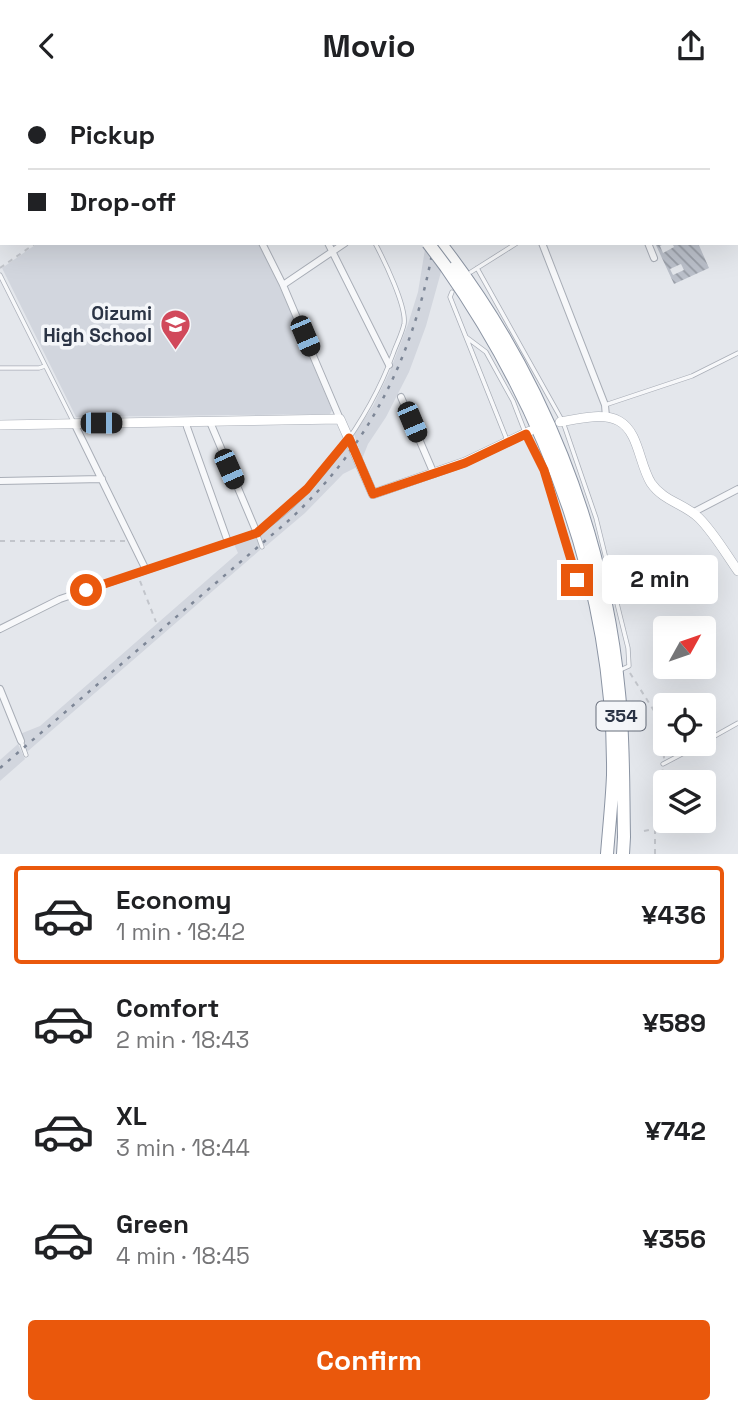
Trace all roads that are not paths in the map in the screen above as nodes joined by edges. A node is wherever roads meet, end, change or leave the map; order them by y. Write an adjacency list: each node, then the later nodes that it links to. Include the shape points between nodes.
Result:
1 (263, 245): 16 (street)
2 (329, 245): 10 (street)
3 (342, 245): 10 (street)
4 (376, 245): 20 (lane, via 398,294 404,320)
5 (430, 245): 12 (highway, 354, bridge)
6 (441, 245): 12 (highway, 354)
7 (514, 245): 13 (lane)
8 (543, 245): 24 (street)
9 (649, 245): 11 (street)
10 (332, 252): 16 (street); 20 (street)
11 (654, 258)
12 (448, 261): 45 (highway, 354, via 544,442); 47 (highway, 354, via 508,345 556,442 590,541)
13 (477, 268): 14 (lane); 28 (lane)
14 (471, 272)
15 (0, 275): 21 (lane)
16 (283, 285): 26 (street)
17 (452, 292): 18 (lane)
18 (466, 337): 32 (lane, via 486,352); 34 (lane)
19 (738, 353): 24 (lane, via 692,376)
20 (389, 365): 33 (lane)
21 (45, 366): 22 (lane); 29 (lane)
22 (0, 367)
23 (401, 397): 35 (street)
24 (606, 405): 25 (street)
25 (606, 417): 28 (street); 39 (street, via 628,429 657,491)
26 (340, 419): 27 (street); 33 (street)
27 (210, 422): 29 (street); 40 (street)
28 (561, 422): 47 (lane, via 611,573 628,648)
29 (74, 423): 30 (street); 36 (street)
30 (0, 425)
31 (187, 427): 41 (street)
32 (528, 433): 34 (street); 45 (lane, via 578,583)
33 (349, 438): 35 (street, via 373,494); 40 (lane, via 307,489)
34 (508, 442): 35 (street)
35 (433, 474)
36 (102, 479): 37 (street); 43 (street)
37 (0, 481)
38 (738, 489): 39 (street)
39 (692, 513): 44 (street)
40 (257, 533): 41 (street); 42 (lane)
41 (228, 542): 43 (street)
42 (262, 547)
43 (146, 571): 46 (street, via 61,599)
44 (738, 571)
45 (590, 582): 55 (highway, 354, via 603,648 611,738)
46 (0, 629)
47 (622, 669): 56 (highway, 354)
48 (0, 689): 51 (street)
49 (738, 723): 50 (lane)
50 (716, 735)
51 (21, 741): 52 (lane)
52 (26, 755)
53 (678, 756): 54 (lane)
54 (663, 764)
55 (607, 854)
56 (623, 854)

